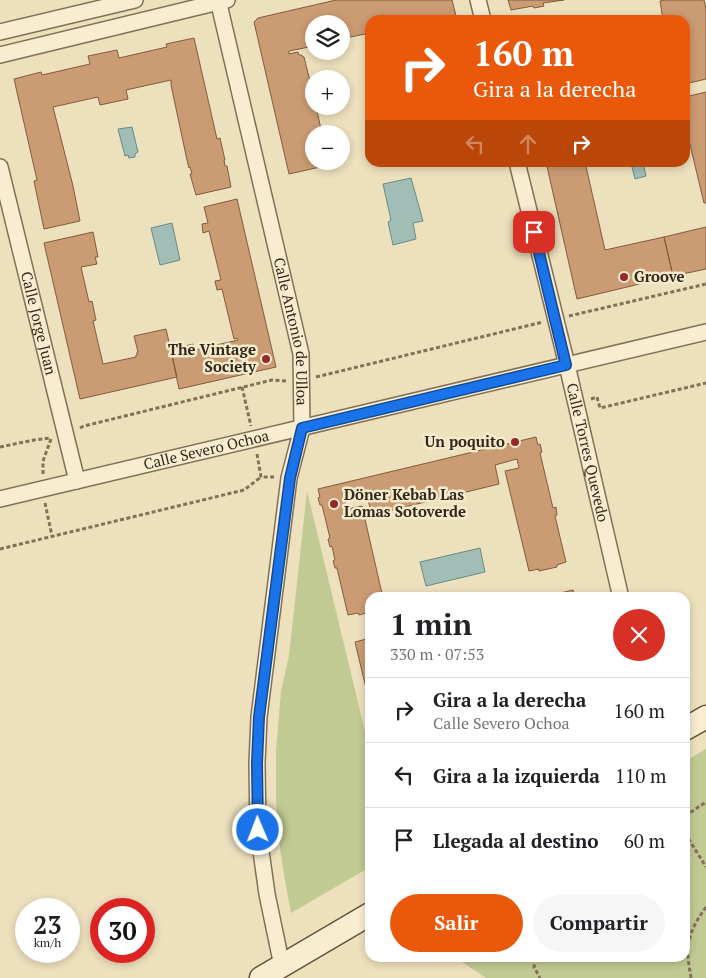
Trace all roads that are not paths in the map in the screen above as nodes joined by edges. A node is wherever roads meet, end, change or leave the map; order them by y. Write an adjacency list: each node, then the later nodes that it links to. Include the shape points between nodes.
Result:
1 (135, 0): 5 (street)
2 (478, 0): 4 (street)
3 (222, 1): 6 (street); 11 (street, Calle Antonio de Ulloa, via 301,354)
4 (481, 15)
5 (0, 32)
6 (0, 55)
7 (0, 167): 12 (street, Calle Jorge Juan)
8 (518, 167): 10 (street, Calle Torres Quevedo)
9 (706, 332): 10 (street, Calle Severo Ochoa)
10 (566, 365): 11 (street, Calle Severo Ochoa); 14 (street, Calle Torres Quevedo)
11 (302, 428): 12 (street, Calle Severo Ochoa); 18 (street, Calle Antonio de Ulloa, via 290,478 259,717 257,763 258,830)
12 (76, 481): 13 (street, Calle Severo Ochoa)
13 (0, 499)
14 (620, 592)
15 (706, 717): 16 (street)
16 (690, 726)
17 (365, 917): 18 (street)
18 (282, 966): 19 (street)
19 (260, 978)

